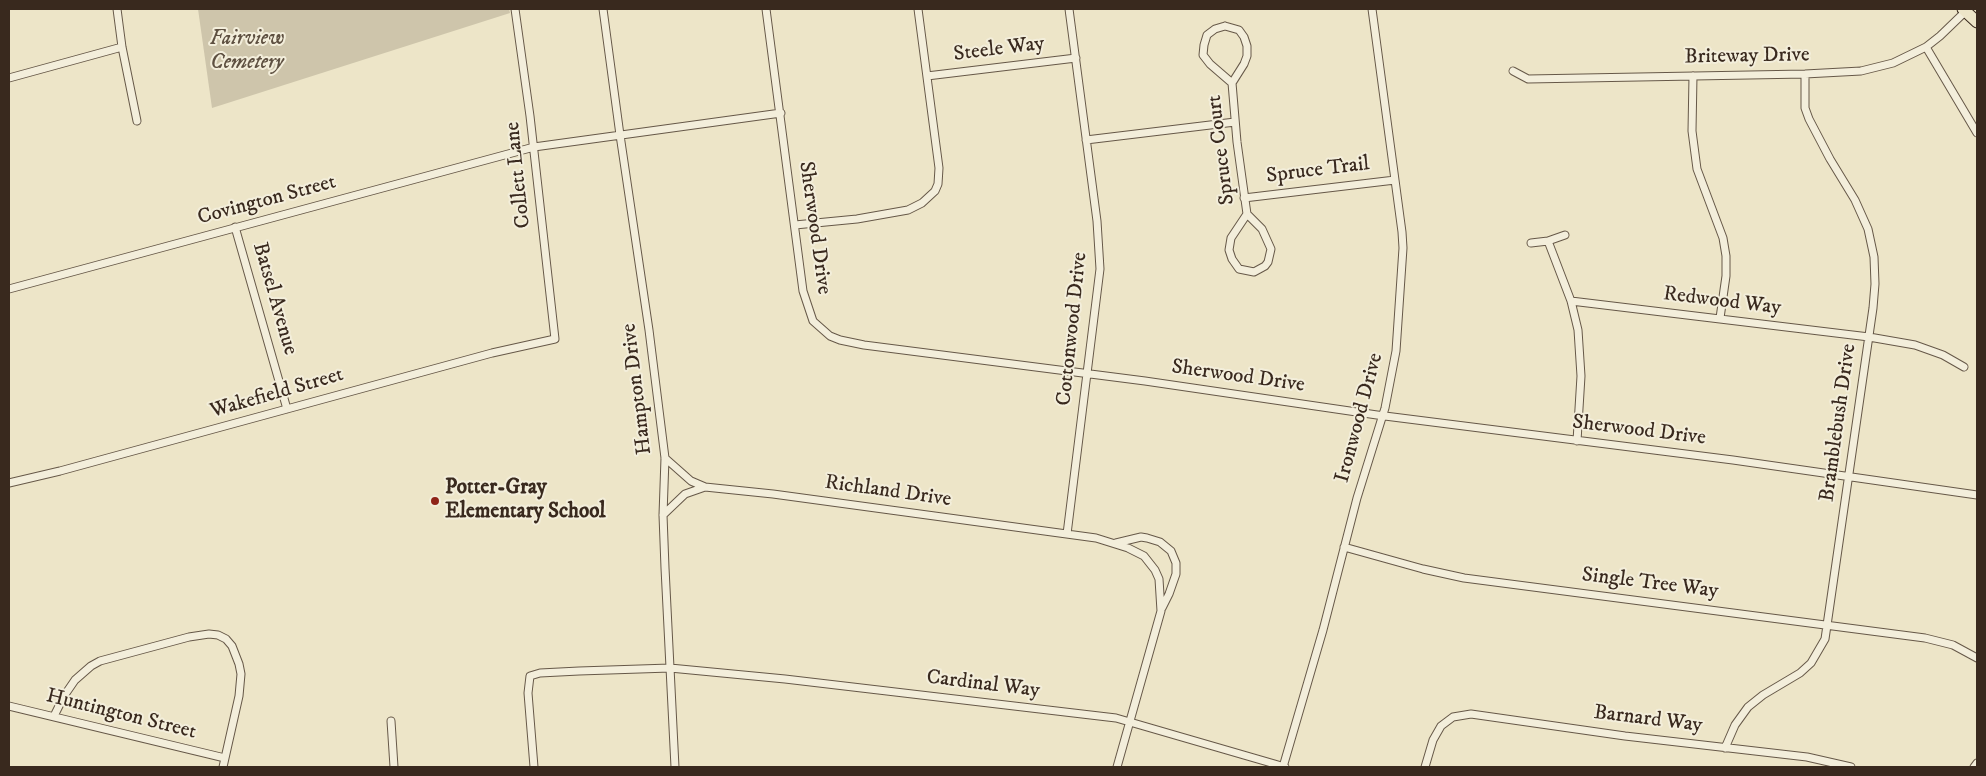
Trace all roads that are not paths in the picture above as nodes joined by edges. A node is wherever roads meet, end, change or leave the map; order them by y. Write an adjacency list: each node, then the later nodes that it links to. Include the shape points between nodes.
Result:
1 (117, 9): 10 (street)
2 (515, 9): 25 (street, Collett Lane)
3 (603, 9): 23 (street, Hampton Drive)
4 (766, 9): 19 (street, Sherwood Drive)
5 (918, 9): 15 (street)
6 (1069, 9): 12 (street, Cottonwood Drive)
7 (1372, 9): 26 (street, Ironwood Drive)
8 (1966, 10): 9 (main road); 11 (street, Briteway Drive)
9 (1977, 22)
10 (122, 47): 17 (street); 20 (street)
11 (1926, 47): 14 (street, Briteway Drive, via 1878,67); 22 (street)
12 (1076, 58): 15 (street, Steele Way); 24 (street, Cottonwood Drive)
13 (1513, 71): 16 (street, Briteway Drive, via 1528,79)
14 (1805, 74): 16 (street, Briteway Drive); 37 (street, Bramblebush Drive, via 1809,119 1862,214 1871,243 1875,284)
15 (927, 76): 29 (street, via 939,175 938,186 930,197 908,210)
16 (1693, 76): 36 (street, via 1692,131 1697,169 1723,238 1726,256)
17 (9, 78)
18 (1232, 83): 18 (street, via 1244,64 1248,46 1239,30 1215,28 1208,35 1203,55); 21 (street, Spruce Court)
19 (781, 113): 23 (street, Covington Street); 29 (street, Sherwood Drive)
20 (137, 121)
21 (1235, 122): 24 (street); 27 (street, Spruce Court)
22 (1977, 133)
23 (620, 135): 25 (street, Covington Street); 44 (street, Hampton Drive)
24 (1086, 140): 40 (street, Cottonwood Drive, via 1100,269)
25 (534, 147): 30 (street, Covington Street); 38 (street, Collett Lane)
26 (1395, 180): 27 (street, Spruce Trail); 42 (street, Ironwood Drive, via 1403,248 1396,350)
27 (1244, 198): 28 (street, Spruce Court)
28 (1246, 214): 28 (street, via 1231,238 1229,250 1239,268 1254,272 1268,262 1270,246 1262,229)
29 (795, 225): 40 (street, Sherwood Drive, via 806,302 813,321 830,336 864,345)
30 (236, 227): 34 (street, Covington Street); 41 (street, Batsel Avenue)
31 (1565, 235): 32 (street)
32 (1548, 240): 33 (street); 35 (street)
33 (1531, 243)
34 (9, 289)
35 (1571, 301): 36 (street, Redwood Way); 43 (street, via 1580,358)
36 (1720, 318): 37 (street, Redwood Way)
37 (1869, 337): 39 (street, Redwood Way, via 1915,345); 45 (street, Bramblebush Drive)
38 (555, 339): 41 (street, Wakefield Street)
39 (1964, 367)
40 (1088, 374): 42 (street, Sherwood Drive); 50 (street, Cottonwood Drive)
41 (287, 409): 46 (street, Wakefield Street)
42 (1382, 416): 43 (street, Sherwood Drive); 52 (street, Ironwood Drive)
43 (1577, 440): 45 (street, Sherwood Drive)
44 (665, 458): 47 (street, Richland Drive, via 691,481); 49 (street, Hampton Drive)
45 (1850, 477): 48 (street, Sherwood Drive); 54 (street, Bramblebush Drive)
46 (9, 483)
47 (705, 487): 49 (street, Richland Drive, via 685,494); 50 (street, Richland Drive)
48 (1977, 495)
49 (663, 515): 56 (street, Hampton Drive)
50 (1067, 534): 51 (street, Richland Drive)
51 (1115, 544): 53 (street, Richland Drive, via 1144,556 1157,574 1161,585); 53 (street, via 1142,537 1160,542 1171,551 1176,562 1176,574)
52 (1344, 547): 54 (street, Single Tree Way, via 1464,578); 69 (street, Ironwood Drive)
53 (1161, 609): 60 (street)
54 (1827, 626): 55 (street, Single Tree Way, via 1925,638 1953,646); 61 (street, Bramblebush Drive, via 1823,644 1811,663 1748,707 1735,725)
55 (1977, 658)
56 (670, 668): 60 (street, Cardinal Way, via 894,691); 66 (street, Cardinal Way, via 530,676 528,693); 67 (street, Hampton Drive)
57 (9, 706): 58 (street, Huntington Street)
58 (54, 716): 62 (street, Huntington Street); 62 (street, via 75,680 100,661 190,637 218,635 232,646 241,674)
59 (391, 721): 65 (street)
60 (1130, 721): 68 (street); 69 (street, Cardinal Way)
61 (1725, 748): 70 (street, Barnard Way, via 1478,714 1458,715 1443,724 1433,740); 71 (street, Barnard Way, via 1807,757)
62 (225, 758): 64 (street)
63 (1977, 763): 72 (street)
64 (223, 767)
65 (394, 767)
66 (534, 767)
67 (675, 767)
68 (1117, 767)
69 (1284, 767)
70 (1425, 767)
71 (1851, 767)
72 (1974, 767)

